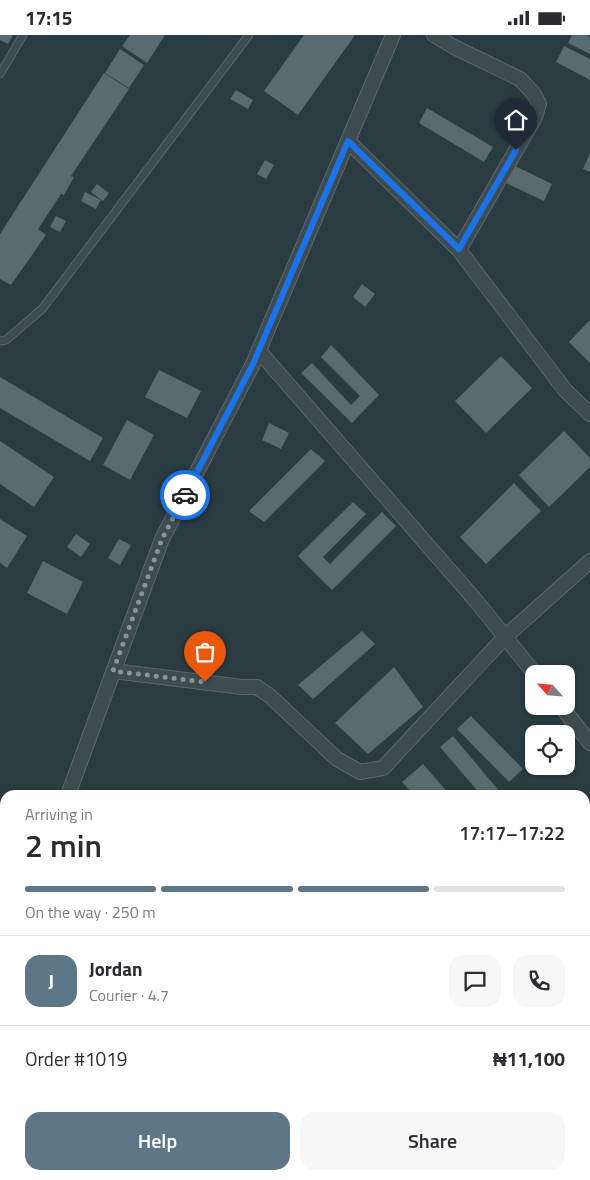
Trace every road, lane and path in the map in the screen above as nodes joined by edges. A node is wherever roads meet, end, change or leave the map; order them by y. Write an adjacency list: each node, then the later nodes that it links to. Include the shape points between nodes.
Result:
1 (23, 35): 5 (lane)
2 (393, 35): 6 (street)
3 (434, 35): 7 (street, via 520,79 539,104 536,117)
4 (247, 36): 8 (lane, via 42,309 6,341)
5 (0, 74)
6 (348, 141): 7 (street); 9 (street)
7 (459, 249): 10 (street, via 566,390)
8 (0, 341)
9 (259, 351): 12 (street); 14 (street, via 162,539)
10 (590, 415)
11 (590, 561): 12 (street)
12 (505, 637): 13 (street); 14 (street, via 383,768 360,772 337,759 257,687)
13 (527, 665)
14 (113, 671): 17 (street)
15 (568, 715): 16 (street)
16 (590, 743)
17 (70, 790)

